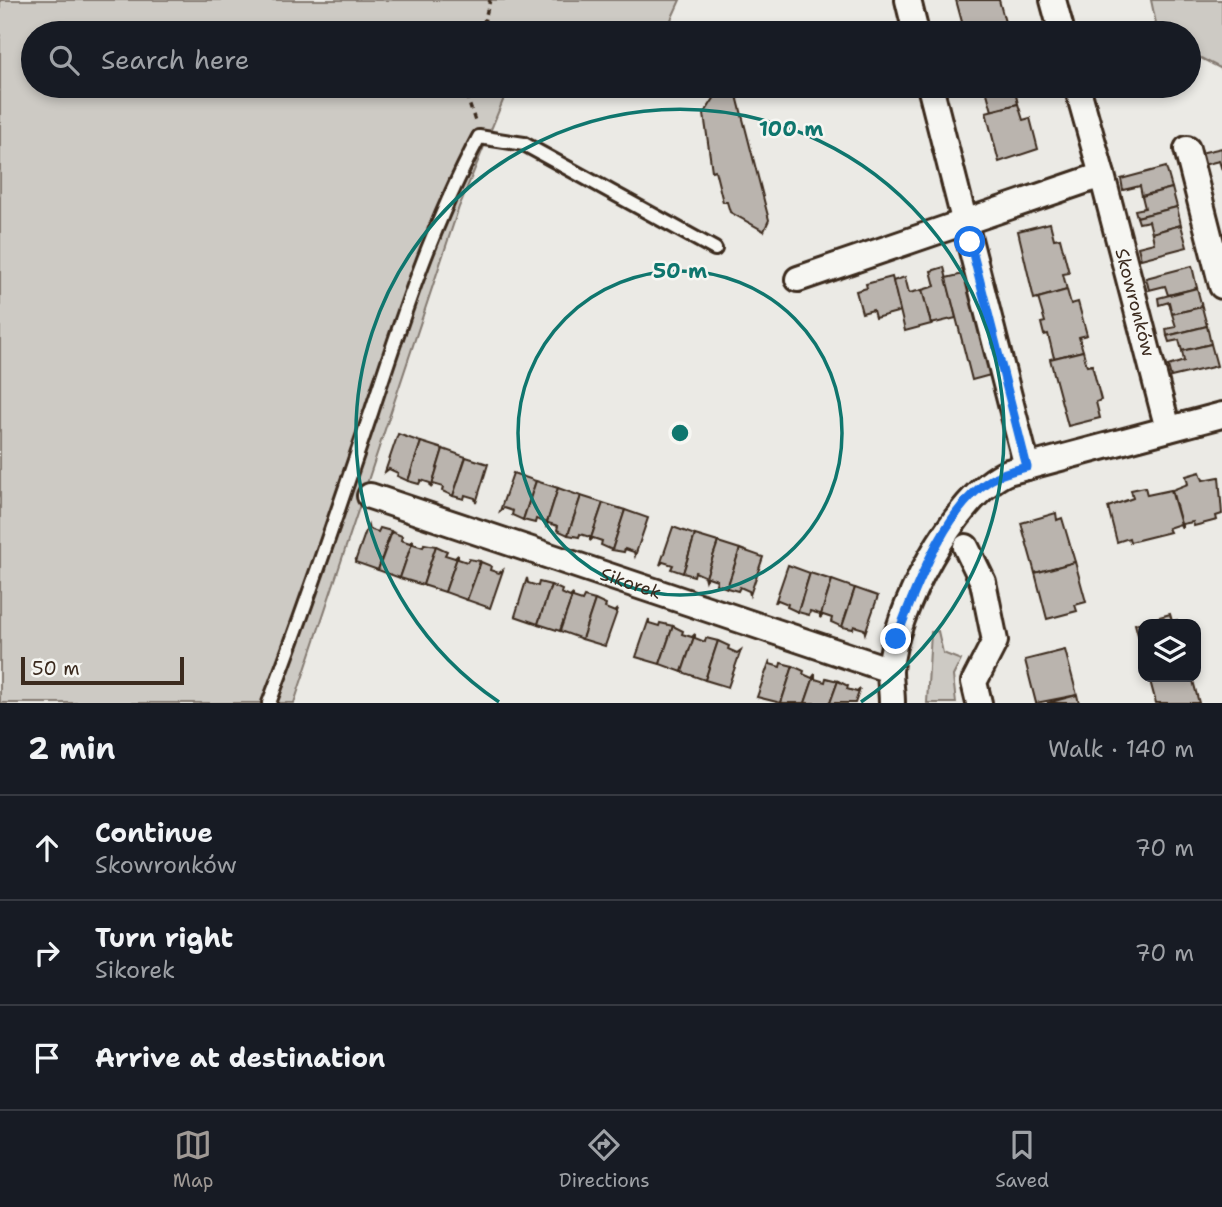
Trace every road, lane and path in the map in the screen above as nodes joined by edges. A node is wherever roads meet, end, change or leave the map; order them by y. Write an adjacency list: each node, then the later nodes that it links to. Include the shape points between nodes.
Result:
1 (490, 0): 4 (path)
2 (908, 0): 5 (street)
3 (1053, 0): 6 (street)
4 (484, 21)
5 (913, 21)
6 (1059, 21)
7 (468, 98): 10 (path)
8 (933, 98): 13 (street)
9 (1080, 98): 12 (street, Skowronków)
10 (479, 137): 14 (lane, via 524,144); 23 (lane, via 450,191 415,277 307,605)
11 (1187, 149): 16 (street)
12 (1102, 175): 13 (street); 18 (street, Skowronków)
13 (964, 220): 15 (street); 19 (street)
14 (715, 249)
15 (798, 279)
16 (1222, 286)
17 (1222, 415): 18 (street)
18 (1168, 429): 19 (street)
19 (1027, 467): 22 (street, via 995,477 958,513 921,577 896,639)
20 (370, 496): 22 (street, Sikorek)
21 (966, 547): 25 (street, via 983,582 995,642 974,682)
22 (890, 670): 24 (street)
23 (269, 703)
24 (892, 703)
25 (979, 703)

